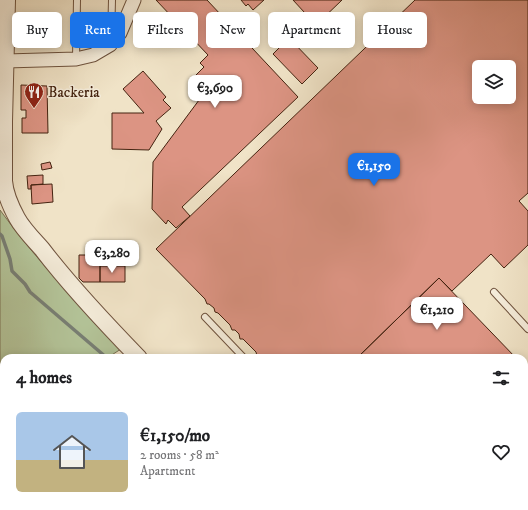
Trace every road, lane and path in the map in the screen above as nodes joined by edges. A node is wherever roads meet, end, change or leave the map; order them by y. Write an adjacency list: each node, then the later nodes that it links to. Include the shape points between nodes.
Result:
1 (8, 0): 9 (street)
2 (77, 0): 8 (lane)
3 (112, 0): 5 (lane)
4 (134, 0): 6 (street)
5 (111, 12)
6 (125, 21)
7 (104, 48): 8 (street)
8 (76, 59): 9 (street)
9 (3, 61): 10 (street)
10 (2, 186): 14 (street, via 18,220 53,264)
11 (494, 292): 13 (lane)
12 (205, 317): 15 (lane)
13 (528, 329)
14 (135, 354)
15 (240, 354)

